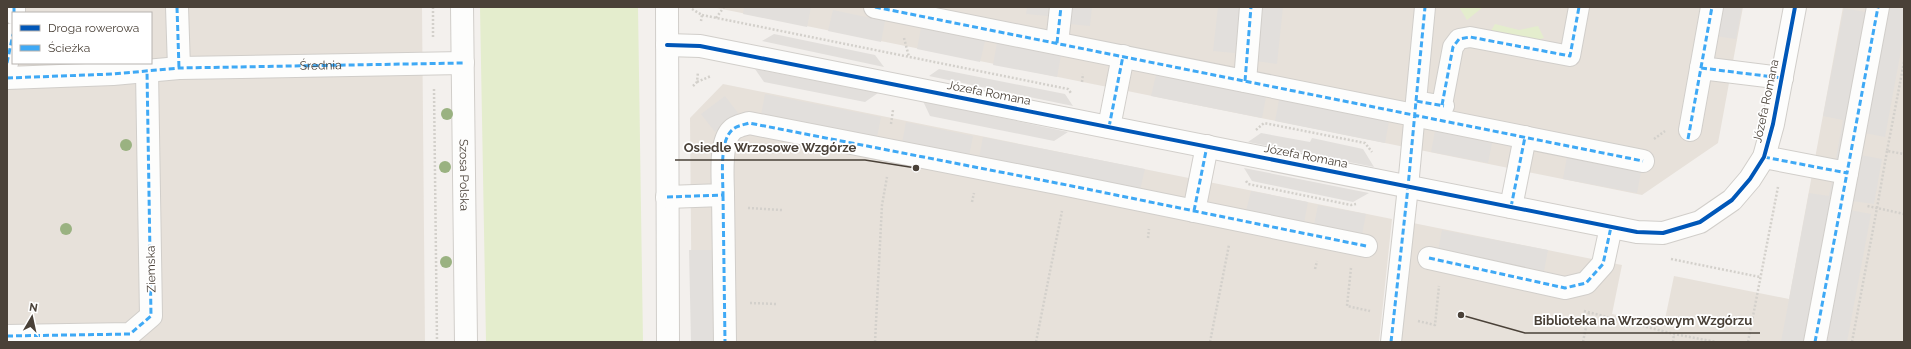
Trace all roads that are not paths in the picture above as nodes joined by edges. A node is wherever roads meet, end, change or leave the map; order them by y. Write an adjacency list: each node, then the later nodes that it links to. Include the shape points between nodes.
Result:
1 (177, 7): 18 (street)
2 (462, 7): 16 (street, Szosa Polska)
3 (666, 7): 14 (street)
4 (875, 7): 13 (street)
5 (1061, 7): 13 (street)
6 (1251, 7): 23 (street)
7 (1425, 7): 24 (street)
8 (1579, 7): 24 (street, via 1570,56 1470,37 1459,39 1454,47 1443,106)
9 (1712, 7): 19 (street)
10 (1795, 7): 22 (street, Józefa Romana)
11 (1878, 7): 31 (street)
12 (12, 39): 17 (street)
13 (1057, 43): 15 (street)
14 (667, 45): 25 (street, Józefa Romana, via 700,46); 33 (street)
15 (1123, 56): 23 (street); 25 (street)
16 (463, 63): 18 (street, Średnia); 41 (street, Szosa Polska)
17 (7, 64)
18 (179, 68): 20 (street, Średnia)
19 (1701, 68): 22 (street); 26 (street)
20 (147, 71): 21 (street, Średnia); 40 (street, Ziemska, via 151,316 130,334)
21 (7, 78)
22 (1782, 78): 30 (street, Józefa Romana)
23 (1245, 81): 24 (street)
24 (1415, 108): 27 (street); 32 (street)
25 (1109, 127): 28 (street, Józefa Romana)
26 (1690, 130)
27 (1525, 137): 29 (street); 35 (street)
28 (1207, 146): 32 (street, Józefa Romana); 36 (street)
29 (1646, 151)
30 (1764, 158): 31 (street); 37 (street, Józefa Romana, via 1732,200 1700,222 1663,233)
31 (1847, 173): 45 (street)
32 (1408, 187): 35 (street, Józefa Romana); 44 (street)
33 (667, 197): 34 (street); 42 (street)
34 (724, 201): 36 (street, via 725,143 732,130 749,123); 43 (street)
35 (1511, 207): 37 (street, Józefa Romana)
36 (1194, 211): 38 (street)
37 (1611, 227): 39 (street, via 1603,264 1586,283 1566,288)
38 (1366, 246)
39 (1429, 258)
40 (7, 336)
41 (466, 342)
42 (668, 342)
43 (725, 342)
44 (1391, 342)
45 (1814, 342)

